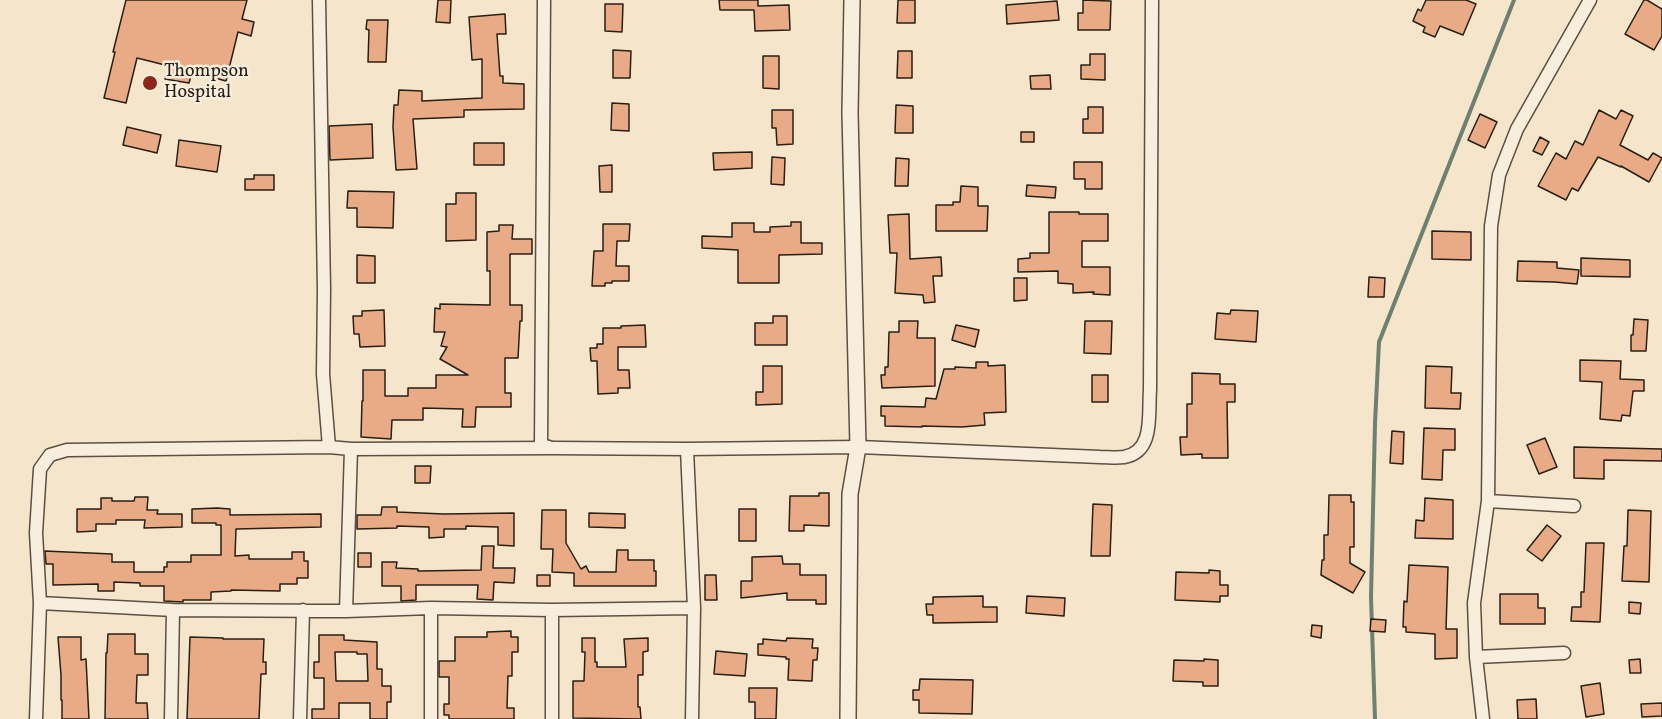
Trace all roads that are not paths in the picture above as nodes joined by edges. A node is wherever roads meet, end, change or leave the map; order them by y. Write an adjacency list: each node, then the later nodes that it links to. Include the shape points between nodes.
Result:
1 (319, 0): 6 (street, via 323,374)
2 (544, 0): 8 (street, via 541,445)
3 (852, 0): 7 (street, via 850,113)
4 (1152, 0): 7 (street, via 1150,379 1146,442 1126,456 1100,457)
5 (1590, 0): 11 (street, via 1517,129 1499,175 1491,226)
6 (329, 447): 9 (street); 13 (street, via 67,450 50,455 40,469 36,533)
7 (858, 447): 10 (street); 28 (street, via 850,494)
8 (553, 448): 9 (street); 10 (street)
9 (351, 449): 19 (street)
10 (687, 449): 15 (street)
11 (1488, 501): 12 (street); 21 (street, via 1474,603)
12 (1574, 506)
13 (40, 603): 16 (street); 22 (street)
14 (431, 608): 18 (street); 19 (street); 25 (street)
15 (694, 608): 18 (street); 27 (street)
16 (173, 610): 17 (street); 23 (street)
17 (303, 610): 19 (street); 24 (street)
18 (552, 610): 26 (street)
19 (346, 611)
20 (1564, 654): 21 (street)
21 (1476, 657): 29 (street)
22 (36, 719)
23 (171, 719)
24 (300, 719)
25 (431, 719)
26 (552, 719)
27 (692, 719)
28 (848, 719)
29 (1483, 719)

